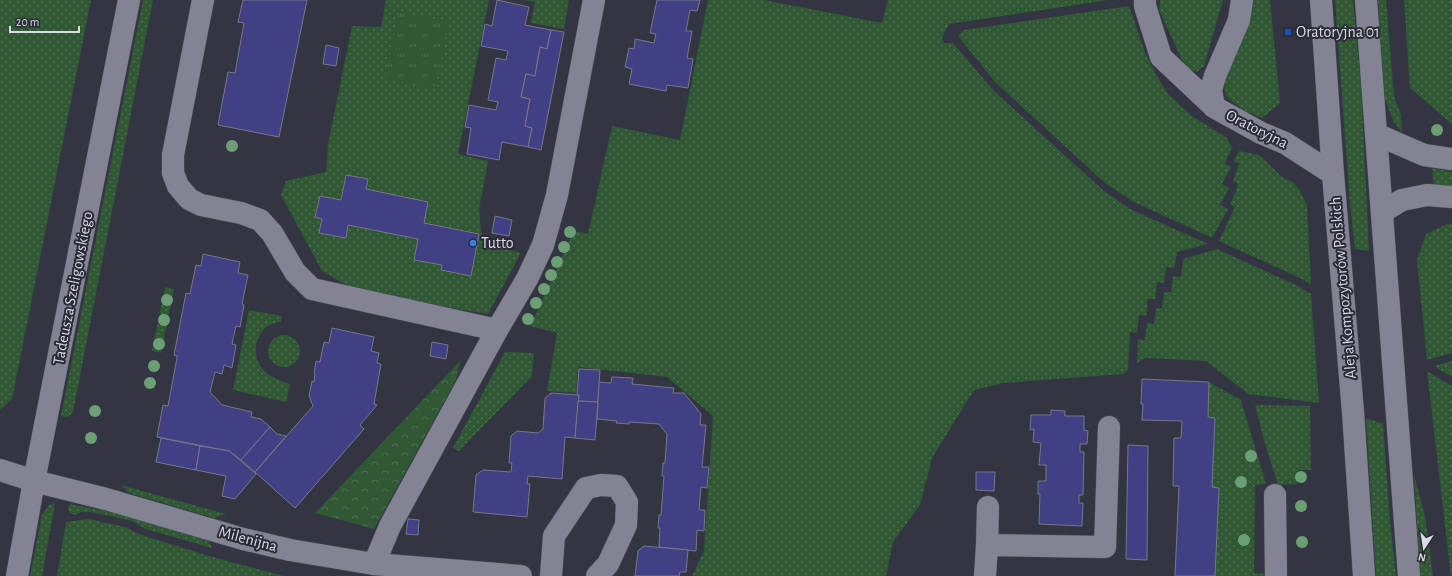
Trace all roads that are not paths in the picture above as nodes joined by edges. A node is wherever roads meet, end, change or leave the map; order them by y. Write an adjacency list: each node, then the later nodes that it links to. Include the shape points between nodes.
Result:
1 (129, 0): 17 (street, Tadeusza Szeligowskiego)
2 (202, 0): 14 (street, via 173,155 173,173 178,186 188,199 201,205 241,212 260,220 272,233 295,272 312,289)
3 (594, 0): 14 (street, via 557,195 543,244)
4 (1145, 0): 8 (street, via 1161,57)
5 (1242, 0): 8 (street, Oratoryjna, via 1239,20 1211,90)
6 (1321, 0): 11 (street, Aleja Kompozytorów Polskich)
7 (1366, 0): 9 (street)
8 (1214, 107): 11 (street, Oratoryjna, via 1285,143)
9 (1376, 134): 10 (street, via 1424,155); 13 (street)
10 (1452, 159)
11 (1333, 174): 29 (street, Aleja Kompozytorów Polskich)
12 (1452, 197): 13 (street, via 1427,195 1402,200)
13 (1382, 212): 30 (street)
14 (496, 330): 21 (street, via 390,526)
15 (1109, 428): 20 (street, via 1105,547)
16 (0, 470): 17 (street, Milenijna)
17 (34, 482): 21 (street, Milenijna, via 106,499 243,539); 24 (street, Tadeusza Szeligowskiego)
18 (1275, 495): 28 (street)
19 (988, 507): 20 (street)
20 (987, 545): 22 (street)
21 (374, 564): 23 (street, Milenijna)
22 (986, 571)
23 (461, 574): 25 (street, Milenijna)
24 (17, 576)
25 (522, 576)
26 (551, 576): 27 (street, via 554,536 586,488 601,485 617,486 628,502 626,525 608,564)
27 (597, 576)
28 (1276, 576)
29 (1364, 576)
30 (1409, 576)

